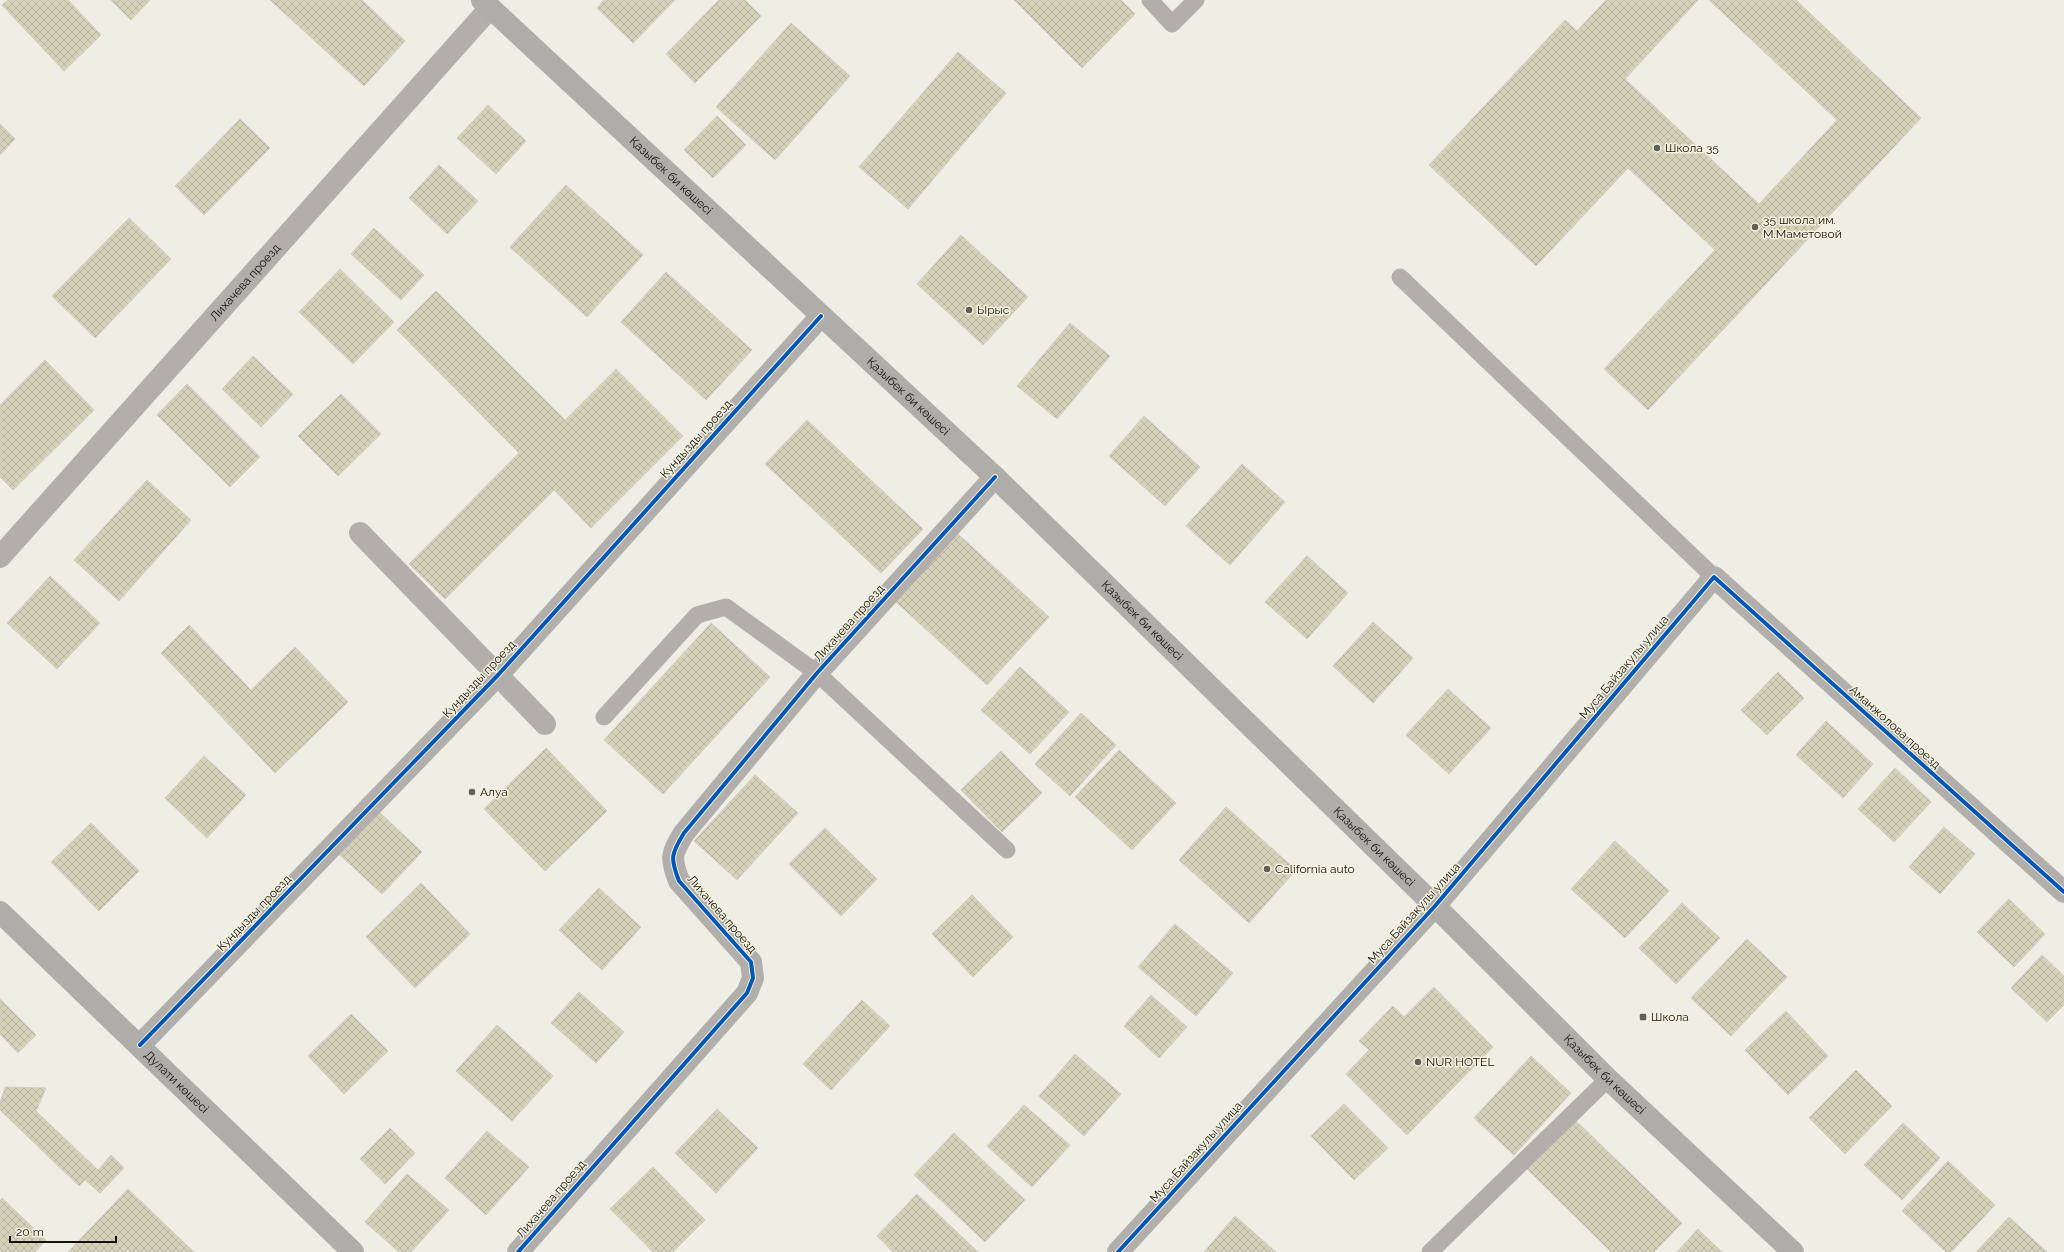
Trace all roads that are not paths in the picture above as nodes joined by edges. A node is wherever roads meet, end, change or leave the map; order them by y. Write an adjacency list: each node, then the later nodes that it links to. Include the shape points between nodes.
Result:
1 (1150, 0): 2 (lane, via 1172,24)
2 (1196, 0)
3 (486, 4): 5 (main road, Қазыбек би көшесі); 8 (street, Лихачева проезд)
4 (1400, 277): 9 (lane)
5 (821, 316): 6 (main road, Қазыбек би көшесі); 11 (street, Кундызды проезд)
6 (995, 478): 10 (street, Лихачева проезд); 16 (main road, Қазыбек би көшесі)
7 (360, 533): 11 (street)
8 (0, 557)
9 (1714, 577): 15 (street, Аманжолова проезд); 16 (street, Муса Байзакулы улица)
10 (817, 673): 12 (lane, via 726,607 697,615); 14 (lane); 21 (street, Лихачева проезд, via 684,833 672,853 679,881 751,962 753,978 747,993)
11 (498, 675): 13 (street); 18 (street, Кундызды проезд)
12 (604, 717)
13 (545, 724)
14 (1007, 850)
15 (2064, 892)
16 (1435, 906): 19 (main road, Қазыбек би көшесі); 22 (street, Муса Байзакулы улица)
17 (0, 912): 18 (main road, Дулати көшесі)
18 (140, 1045): 20 (main road, Дулати көшесі)
19 (1608, 1079): 23 (lane); 24 (main road, Қазыбек би көшесі)
20 (353, 1252)
21 (518, 1252)
22 (1118, 1252)
23 (1430, 1252)
24 (1793, 1252)

